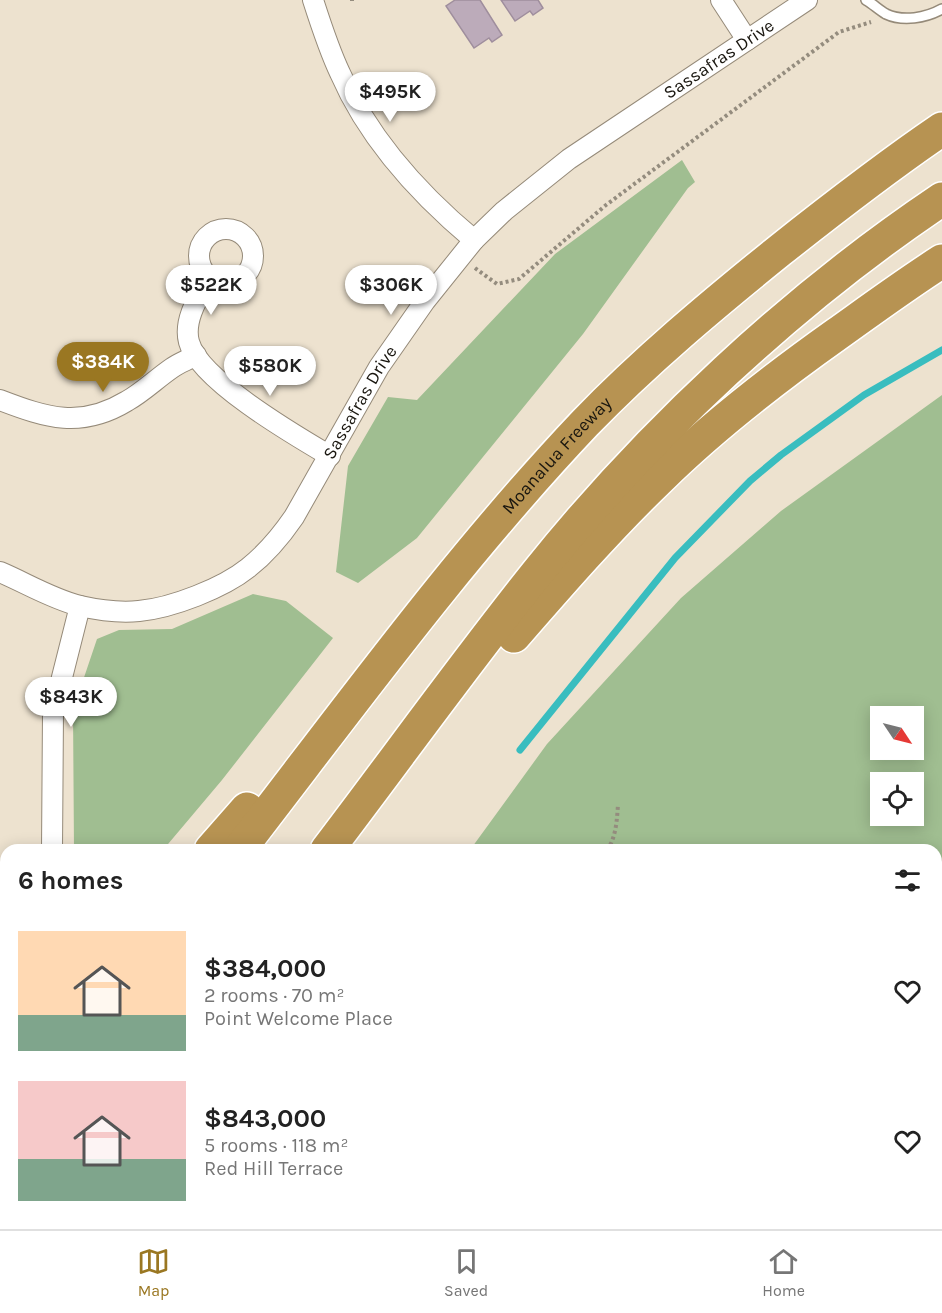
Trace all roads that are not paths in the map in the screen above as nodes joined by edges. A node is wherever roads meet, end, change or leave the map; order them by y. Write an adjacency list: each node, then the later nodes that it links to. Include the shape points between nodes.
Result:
1 (314, 0): 9 (street, via 340,75 377,136 416,187)
2 (721, 0): 6 (street)
3 (807, 0): 6 (street, Sassafras Drive)
4 (866, 0): 5 (lane, via 894,17 930,16)
5 (942, 9)
6 (747, 40): 9 (street, Sassafras Drive, via 569,159)
7 (936, 132): 18 (highway, Moanalua Freeway, via 823,216 674,338 587,421 506,509)
8 (942, 199): 23 (highway, via 765,335 612,487 538,572)
9 (474, 240): 16 (street, Sassafras Drive, via 379,367)
10 (942, 261): 14 (highway)
11 (942, 269): 14 (highway)
12 (209, 278): 13 (street, via 190,318 189,342)
13 (196, 355): 15 (street, via 129,401 97,415 47,417); 16 (street, via 239,398)
14 (776, 377): 24 (highway, via 660,477 587,552)
15 (0, 400)
16 (330, 456): 19 (street, Sassafras Drive, via 281,536 247,569 205,593 140,611)
17 (0, 572): 19 (street, Sassafras Drive)
18 (429, 603): 21 (highway); 22 (highway, Moanalua Freeway)
19 (80, 606): 20 (street, via 53,713)
20 (52, 844)
21 (215, 844)
22 (245, 844)
23 (332, 844)
24 (332, 844)

